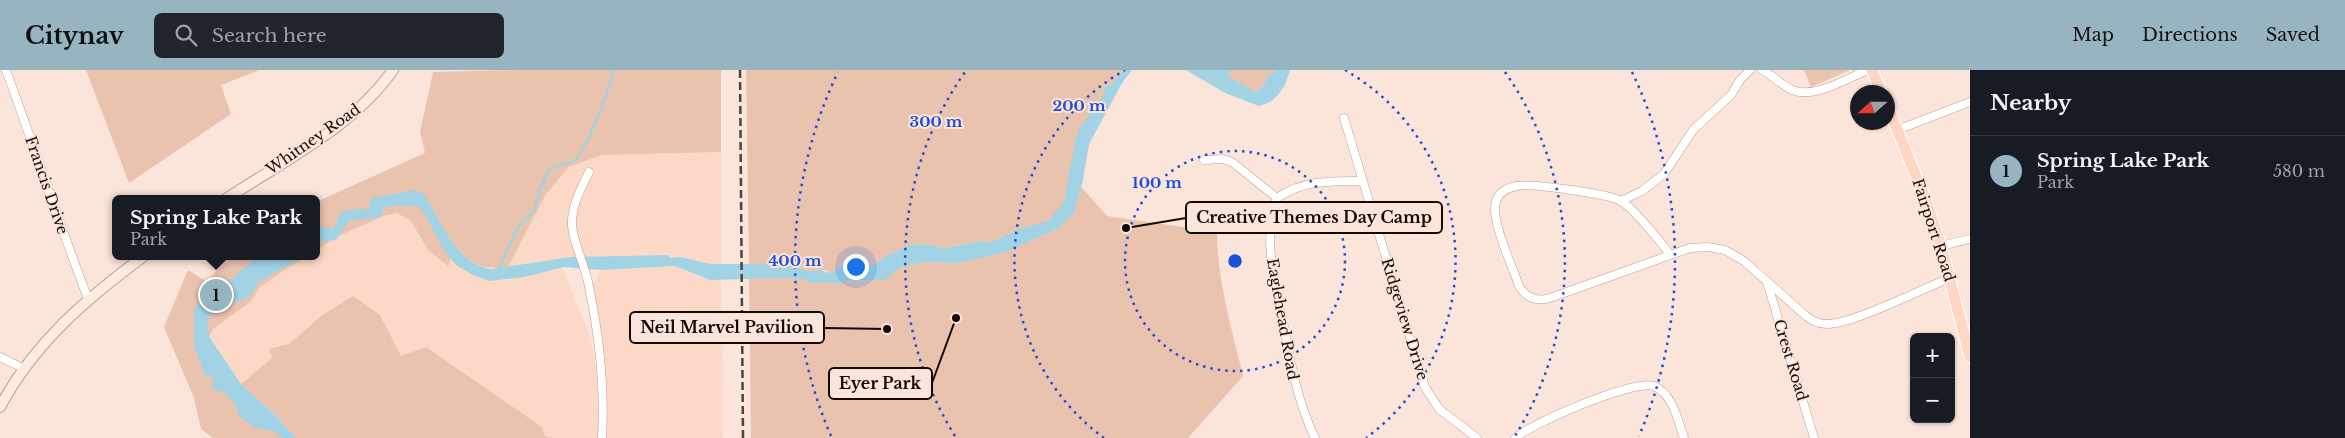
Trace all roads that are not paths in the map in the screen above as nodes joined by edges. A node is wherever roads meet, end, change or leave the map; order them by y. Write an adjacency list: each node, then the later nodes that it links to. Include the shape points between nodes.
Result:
1 (6, 70): 24 (street, Francis Drive)
2 (393, 70): 15 (main road, Whitney Road, via 373,94 341,123)
3 (1750, 70): 17 (street, via 1730,96 1693,130 1664,174 1642,191)
4 (1762, 70): 5 (street, via 1786,87 1805,93)
5 (1867, 70)
6 (1872, 70): 7 (main road)
7 (1878, 85)
8 (1970, 102): 11 (street)
9 (1344, 118): 14 (street, Ridgeview Drive)
10 (1895, 125): 11 (main road, Fairport Road)
11 (1897, 130): 19 (main road, Fairport Road)
12 (1204, 160): 16 (street, via 1232,162)
13 (589, 172): 29 (street, via 574,204 572,226 586,274 599,348)
14 (1362, 181): 16 (street, via 1317,182 1292,189); 31 (street, Ridgeview Drive, via 1428,394 1449,418)
15 (232, 195)
16 (1277, 198): 30 (street, Eaglehead Road, via 1271,227 1272,270 1295,385)
17 (1621, 201): 20 (street); 20 (street, via 1601,195 1524,185 1513,186 1501,194 1496,202 1496,217 1524,293 1535,299 1550,298)
18 (1970, 239): 19 (street)
19 (1941, 246): 22 (main road, Fairport Road)
20 (1670, 255): 23 (street, via 1699,247 1725,250 1744,261)
21 (139, 260): 24 (main road)
22 (1950, 278): 23 (street, via 1860,315 1826,324 1811,320); 26 (main road, Fairport Road)
23 (1767, 282): 34 (street, Crest Road)
24 (88, 299): 27 (main road, via 53,332)
25 (0, 357): 27 (street)
26 (1970, 357)
27 (23, 368): 28 (main road)
28 (0, 408)
29 (602, 438)
30 (1315, 438)
31 (1477, 438)
32 (1515, 438): 33 (street, via 1538,423 1645,385 1655,387 1668,399)
33 (1684, 438)
34 (1814, 438)

